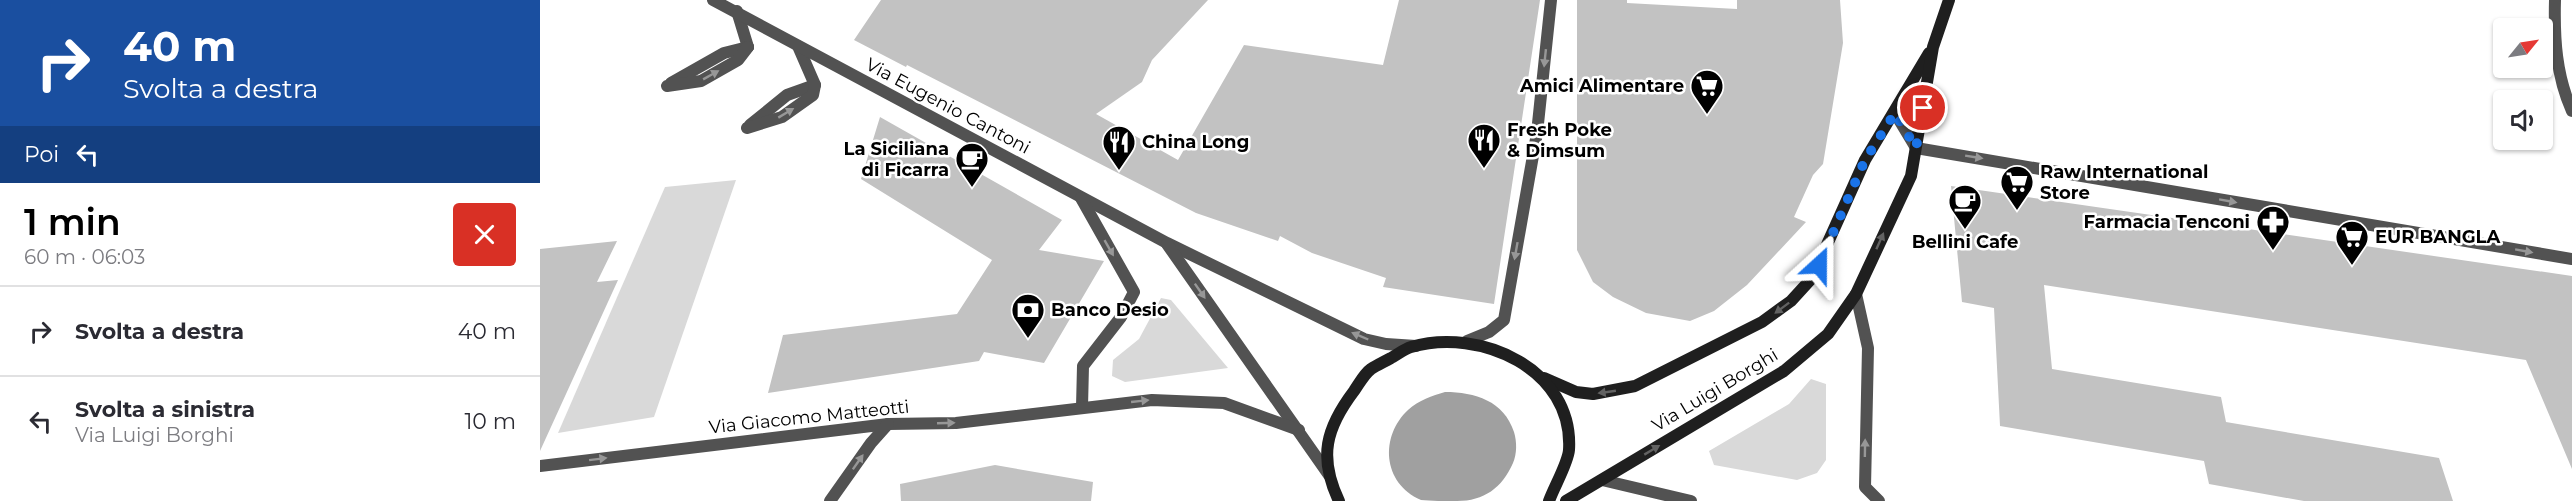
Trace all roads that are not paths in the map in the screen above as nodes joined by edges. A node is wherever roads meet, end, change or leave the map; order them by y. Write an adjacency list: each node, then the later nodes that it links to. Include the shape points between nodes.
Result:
1 (1551, 0): 17 (street, one-way to 17, via 1536,139 1503,320)
2 (1950, 0): 8 (street, Via Luigi Borghi)
3 (2555, 0): 10 (street, via 2555,46 2564,96)
4 (719, 1): 5 (street, Via Eugenio Cantoni)
5 (737, 11): 6 (street, Via Eugenio Cantoni); 7 (street)
6 (798, 46): 9 (street); 13 (street, Via Eugenio Cantoni)
7 (748, 47): 7 (street, one-way to 7, via 724,53 667,86 701,81 738,60)
8 (1933, 47): 11 (street, Via Luigi Borghi); 12 (street, Via Luigi Borghi)
9 (815, 85): 9 (street, one-way to 9, via 796,88 747,128 782,117 813,95)
10 (2572, 111)
11 (1895, 113): 12 (street); 19 (street, Via Luigi Borghi, one-way to 19, via 1865,160 1812,278 1784,307 1746,331 1635,386 1593,394 1576,392)
12 (1916, 148): 15 (street, one-way to 15); 16 (street, Via Luigi Borghi, one-way to 12, via 1911,176)
13 (1080, 197): 14 (street, Via Eugenio Cantoni); 20 (street, one-way to 20, via 1134,292 1121,317 1083,366)
14 (1167, 243): 18 (street, Via Eugenio Cantoni, one-way to 14, via 1364,339); 22 (street, Via Eugenio Cantoni, one-way to 22)
15 (2572, 259)
16 (1856, 294): 25 (street, Via Luigi Borghi, one-way to 16, via 1784,371 1828,334); 31 (street, one-way to 16, via 1865,487 1868,348)
17 (1467, 342): 18 (street); 19 (street, via 1514,355)
18 (1417, 346): 24 (street, via 1379,364 1344,399 1329,435)
19 (1544, 378): 28 (street, via 1562,405 1569,437 1565,471)
20 (1082, 407): 21 (street, Via Giacomo Matteotti, one-way to 20, via 956,423); 22 (street, Via Giacomo Matteotti, one-way to 22, via 1152,400 1224,403)
21 (888, 424): 23 (street, Via Giacomo Matteotti, one-way to 21); 26 (street, one-way to 21)
22 (1299, 430): 24 (street, Via Eugenio Cantoni)
23 (540, 466)
24 (1329, 475): 27 (street)
25 (1602, 480): 29 (street, Via Luigi Borghi); 30 (street)
26 (830, 501)
27 (1339, 501)
28 (1549, 501)
29 (1566, 501)
30 (1691, 501)
31 (1879, 501)

